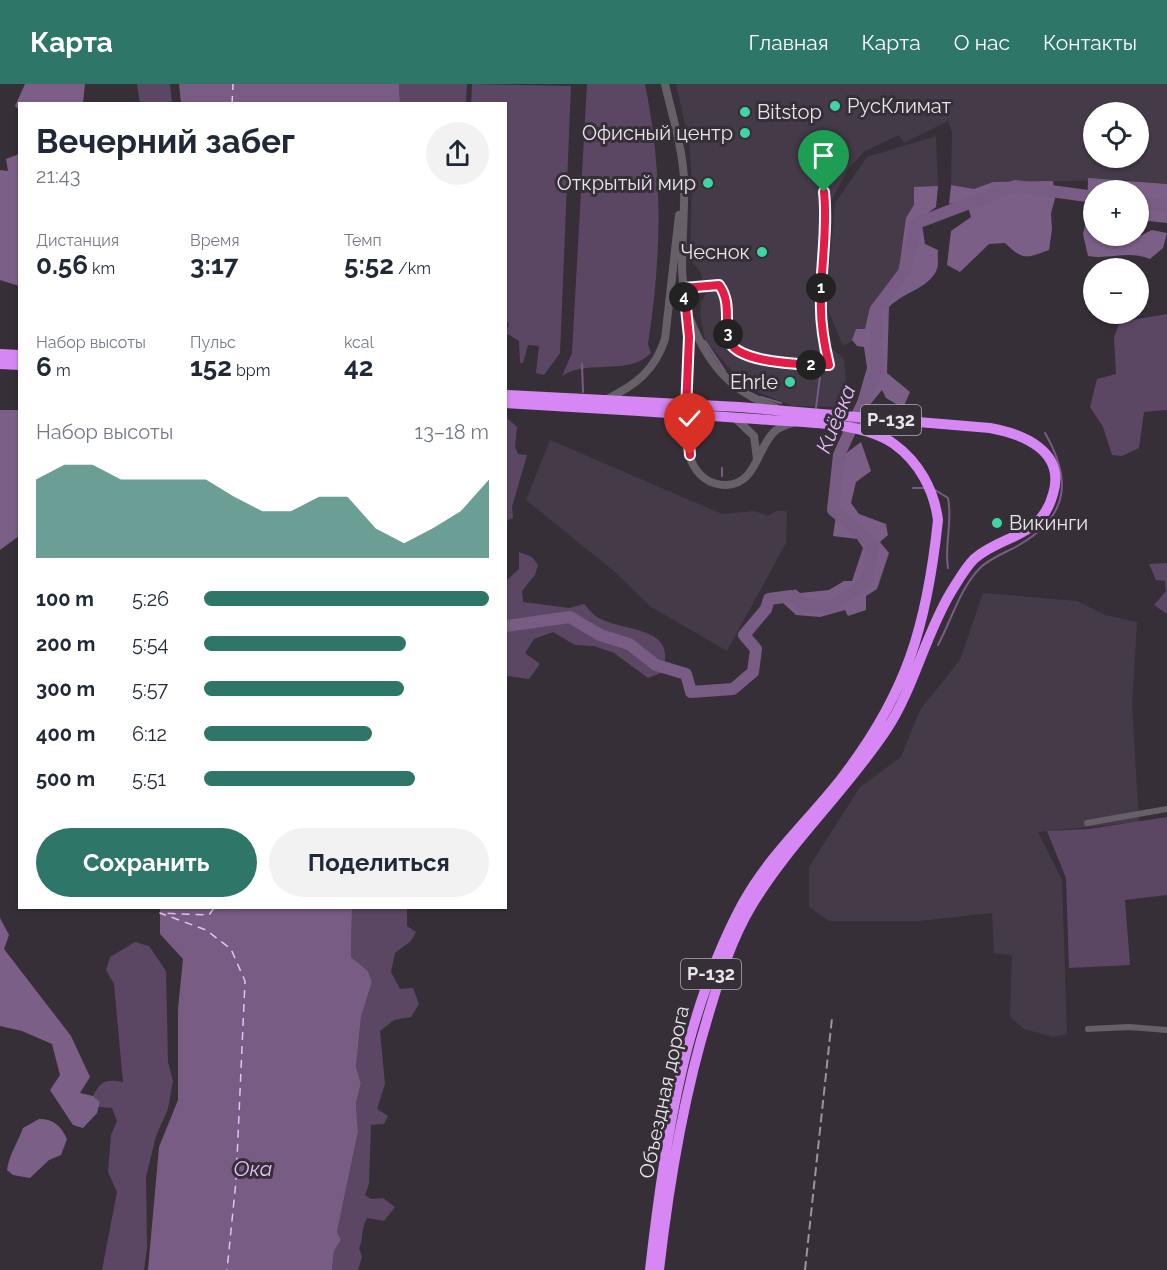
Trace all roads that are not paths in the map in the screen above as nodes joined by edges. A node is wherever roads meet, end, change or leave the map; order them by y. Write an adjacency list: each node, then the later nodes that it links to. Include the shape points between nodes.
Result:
1 (665, 84): 3 (main road, via 681,153)
2 (816, 143): 4 (street, via 826,208 821,302 829,365 768,362 736,352 729,341 726,294 719,285)
3 (683, 203): 4 (main road); 11 (main road, via 677,224 665,339 655,364 638,382)
4 (684, 288): 5 (main road)
5 (686, 307): 17 (main road, via 699,343 721,374 746,396); 18 (main road, via 686,410 692,463 706,480 727,485 741,481)
6 (0, 354): 7 (highway)
7 (18, 355)
8 (0, 364): 9 (highway)
9 (18, 365)
10 (507, 394): 12 (highway, Р-132)
11 (607, 399): 12 (highway, Р-132); 14 (highway, Р-132)
12 (569, 402): 13 (highway, Р-132); 14 (highway, Р-132)
13 (507, 403)
14 (633, 406): 15 (highway, Р-132)
15 (704, 410): 16 (highway, Р-132); 17 (highway, Р-132)
16 (735, 418): 17 (highway, Р-132); 18 (main road, via 754,436)
17 (792, 418): 18 (main road, via 776,429); 19 (highway, Р-132, via 869,431 893,443 912,459 928,483 938,520 933,564 921,627); 19 (highway, Р-132, via 990,428 1017,433 1038,444 1054,474 1054,494 1041,519 1022,535 974,559 961,576)
18 (757, 462)
19 (885, 726): 24 (highway, Объездная дорога / Р-132, via 785,844 744,902 713,968 670,1130); 25 (highway, Объездная дорога / Р-132, via 847,785 791,850 751,906 721,971 678,1132)
20 (1167, 809): 21 (street)
21 (1087, 823)
22 (1088, 1029): 23 (street)
23 (1167, 1030)
24 (650, 1270)
25 (659, 1270)

